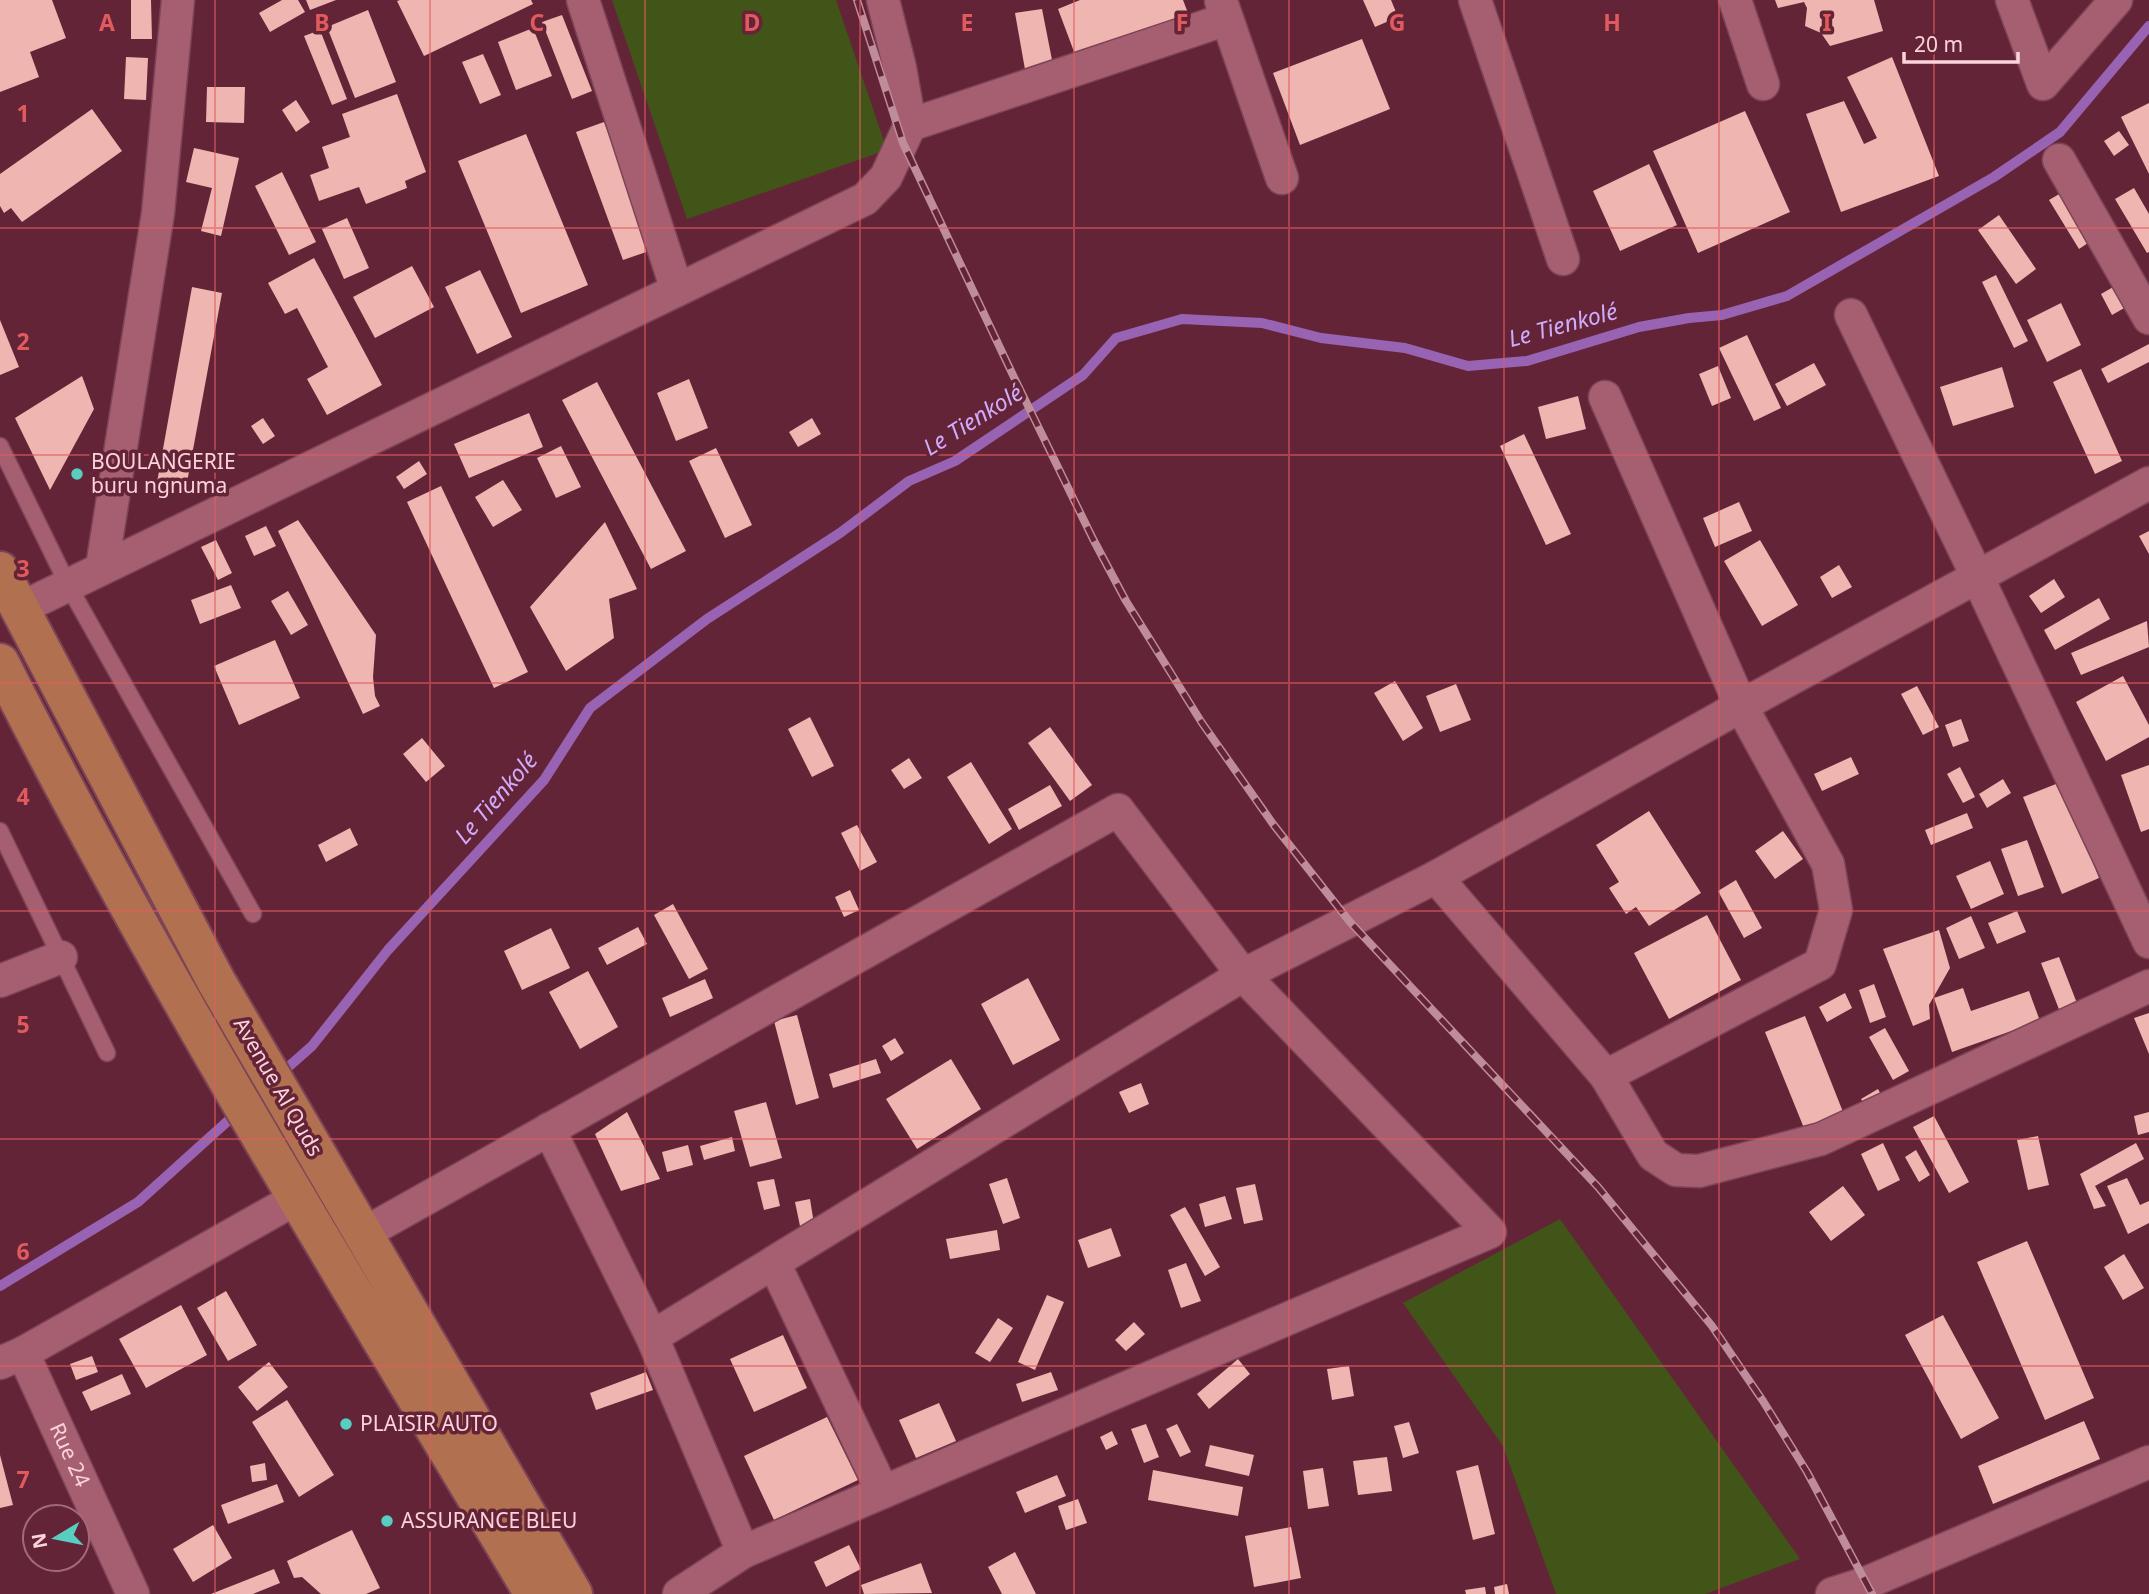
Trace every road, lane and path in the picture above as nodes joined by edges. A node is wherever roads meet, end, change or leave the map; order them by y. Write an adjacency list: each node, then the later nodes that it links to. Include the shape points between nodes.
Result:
1 (178, 0): 20 (street, via 158,213)
2 (583, 0): 14 (street)
3 (883, 0): 10 (street)
4 (1475, 0): 13 (street)
5 (1735, 0): 9 (street)
6 (2012, 0): 7 (street, via 2043,84)
7 (2116, 0)
8 (1224, 9): 10 (street); 12 (street)
9 (1763, 84)
10 (910, 125): 14 (street, via 887,177 865,200)
11 (2059, 160): 16 (street)
12 (1282, 178)
13 (1563, 259)
14 (677, 290): 20 (street)
15 (1851, 315): 22 (street)
16 (2149, 318)
17 (1605, 397): 26 (street)
18 (0, 446): 23 (lane)
19 (2149, 483): 22 (street)
20 (102, 567): 23 (street)
21 (0, 571): 24 (main road, Avenue Al Quds)
22 (1977, 576): 26 (street); 30 (street)
23 (68, 584): 24 (street); 29 (lane)
24 (19, 609): 39 (main road, Avenue Al Quds, via 216,981)
25 (0, 663): 38 (main road, Avenue Al Quds, via 185,1006)
26 (1741, 706): 28 (street); 36 (street, via 1828,863 1836,910 1820,964)
27 (0, 831): 31 (lane)
28 (1436, 877): 32 (street); 36 (street)
29 (253, 914)
30 (2149, 942)
31 (61, 957): 33 (street); 35 (lane)
32 (1243, 975): 37 (street, via 1118,810); 40 (street); 44 (street, via 1490,1232)
33 (0, 981)
34 (2149, 986): 36 (street, via 1821,1139 1699,1171 1676,1170 1653,1155)
35 (107, 1052)
36 (1606, 1076)
37 (549, 1129): 39 (street); 41 (street)
38 (297, 1198): 42 (street); 47 (main road, Avenue Al Quds)
39 (363, 1234): 48 (main road, Avenue Al Quds)
40 (774, 1263): 41 (street); 44 (street)
41 (652, 1337): 45 (street)
42 (11, 1358): 46 (street, Rue 24)
43 (2149, 1462): 50 (street)
44 (883, 1492): 45 (street)
45 (743, 1552): 49 (street)
46 (133, 1594)
47 (534, 1594)
48 (573, 1594)
49 (679, 1594)
50 (1832, 1594)

